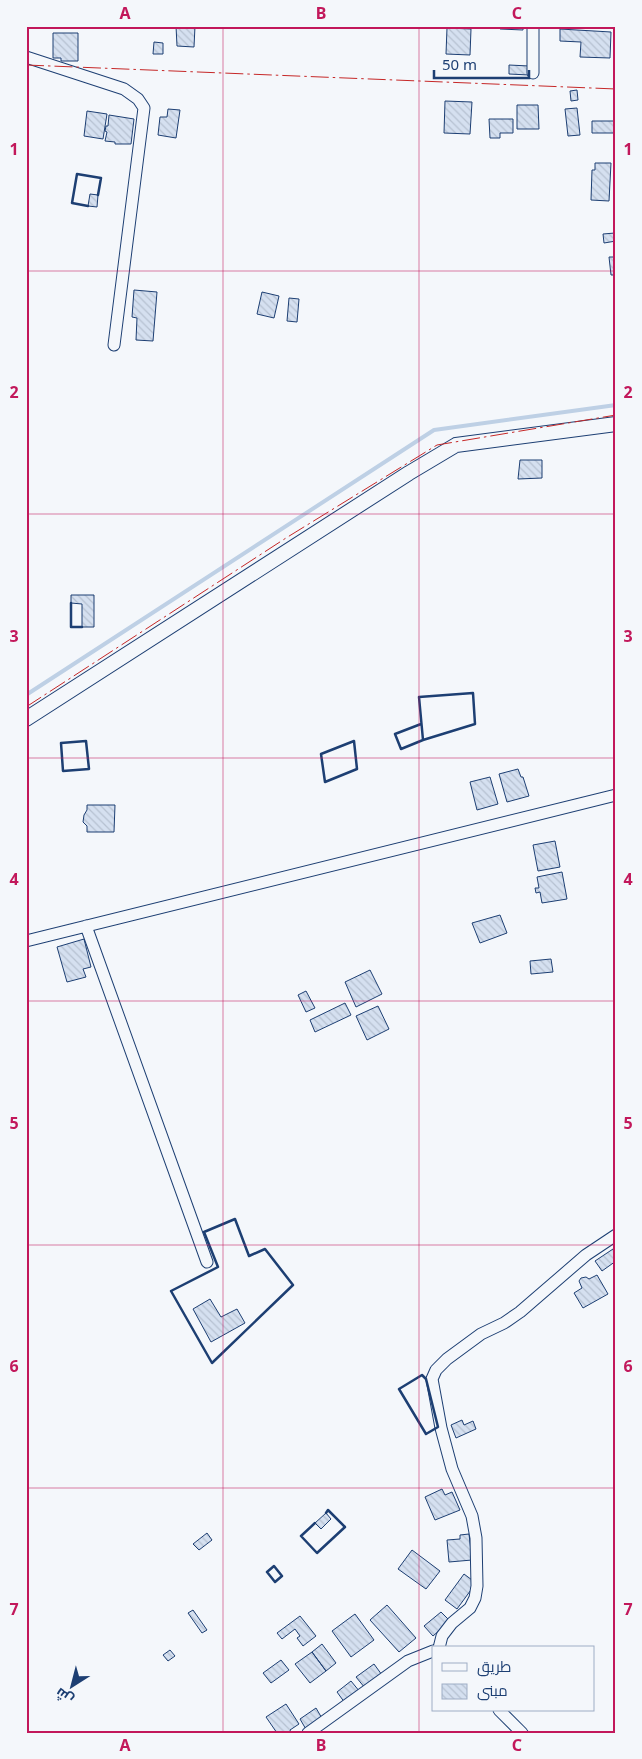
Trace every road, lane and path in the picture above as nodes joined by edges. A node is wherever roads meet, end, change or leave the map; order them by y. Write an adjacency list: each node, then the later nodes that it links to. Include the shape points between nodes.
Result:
1 (533, 26): 3 (street)
2 (26, 57): 4 (street, via 124,88 144,108)
3 (534, 73)
4 (114, 345)
5 (616, 424): 6 (street, via 456,445)
6 (26, 719)
7 (616, 795): 8 (street)
8 (86, 926): 9 (street); 11 (street)
9 (26, 941)
10 (616, 1235): 12 (street, via 586,1255 520,1312 481,1334 447,1359 432,1379 452,1469 472,1516 476,1538 475,1598 470,1608 442,1636)
11 (207, 1262)
12 (440, 1646)
13 (432, 1651): 15 (street, via 408,1660)
14 (501, 1712): 16 (street)
15 (308, 1733)
16 (522, 1733)

